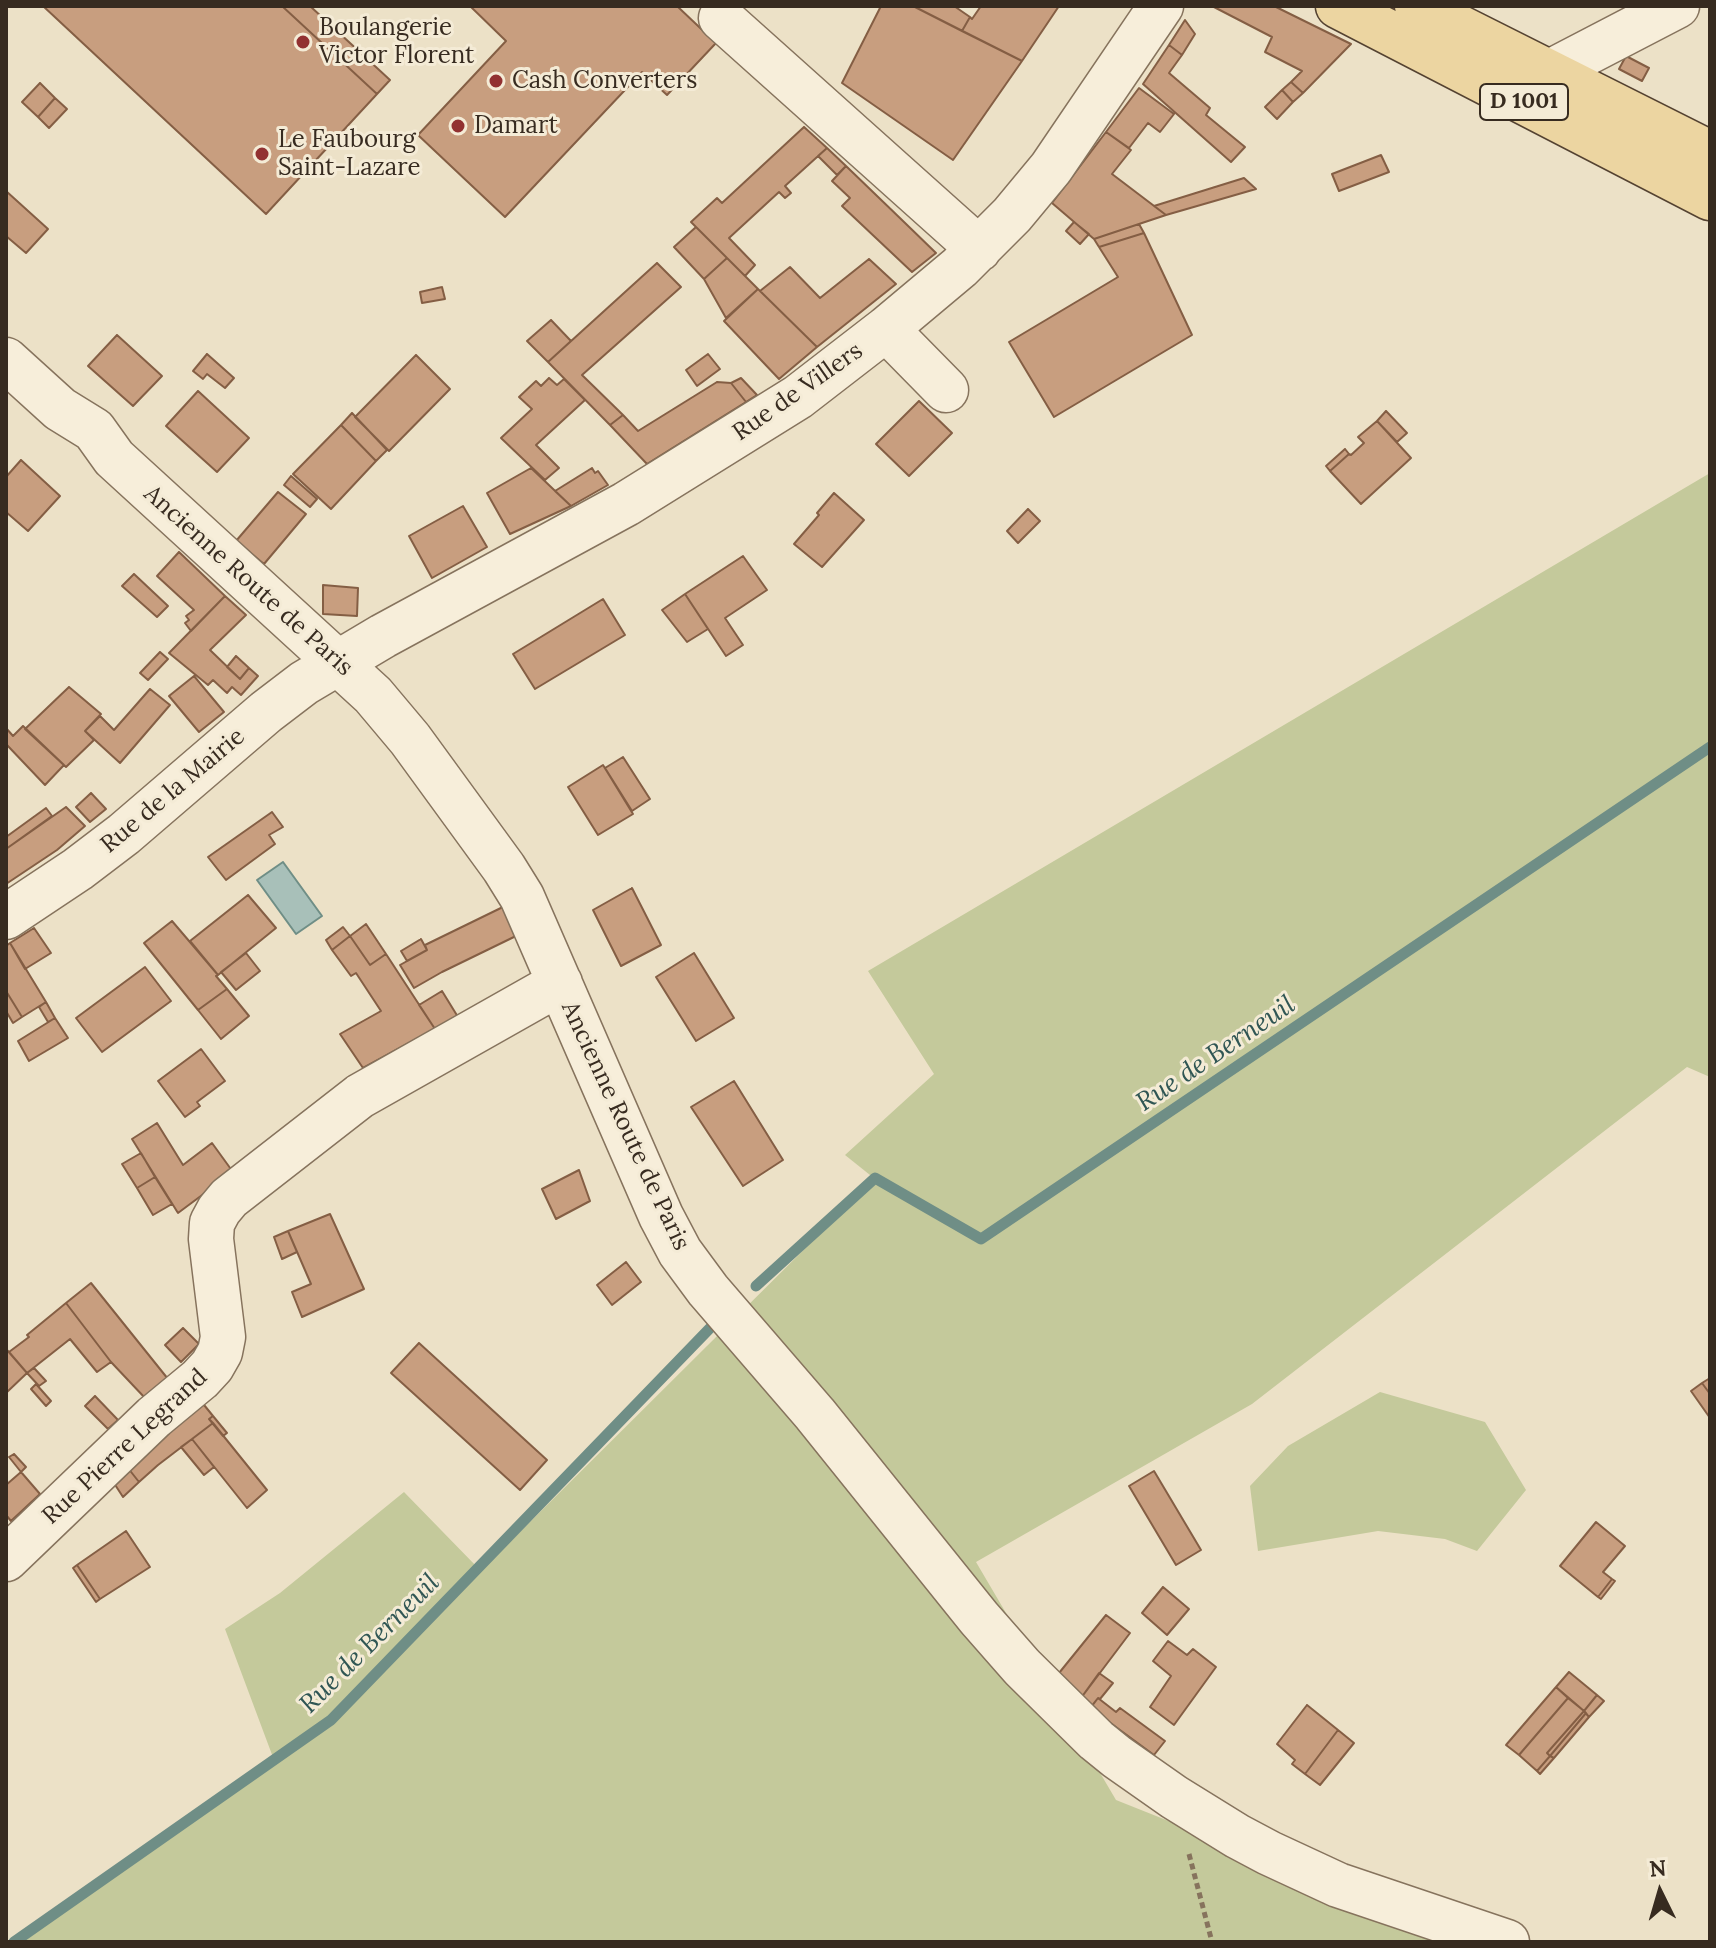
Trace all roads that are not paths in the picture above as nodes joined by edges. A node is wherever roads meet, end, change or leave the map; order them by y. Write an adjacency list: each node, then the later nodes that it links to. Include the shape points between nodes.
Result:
1 (1161, 6): 9 (street, Rue de Villers, via 1051,168)
2 (1338, 6): 8 (main road, D 1001)
3 (1417, 6): 6 (main road, D 1001)
4 (1677, 6): 6 (street)
5 (721, 18): 9 (street)
6 (1548, 73): 7 (main road, D 1001)
7 (1710, 153)
8 (1710, 198)
9 (979, 249): 10 (street, Rue de Villers)
10 (886, 329): 12 (street); 13 (street, Rue de Villers, via 798,397 626,504)
11 (6, 360): 13 (street, Ancienne Route de Paris, via 60,409 94,430 114,458)
12 (946, 390)
13 (337, 662): 14 (street, Rue de la Mairie, via 266,712 112,843); 15 (street, Ancienne Route de Paris, via 402,728 504,868)
14 (6, 917)
15 (560, 983): 16 (street, Rue Pierre Legrand, via 360,1096 229,1198 212,1223 223,1337 212,1366); 17 (street, Ancienne Route de Paris, via 680,1252 1022,1667 1133,1770 1269,1853 1338,1885)
16 (6, 1559)
17 (1507, 1942)

